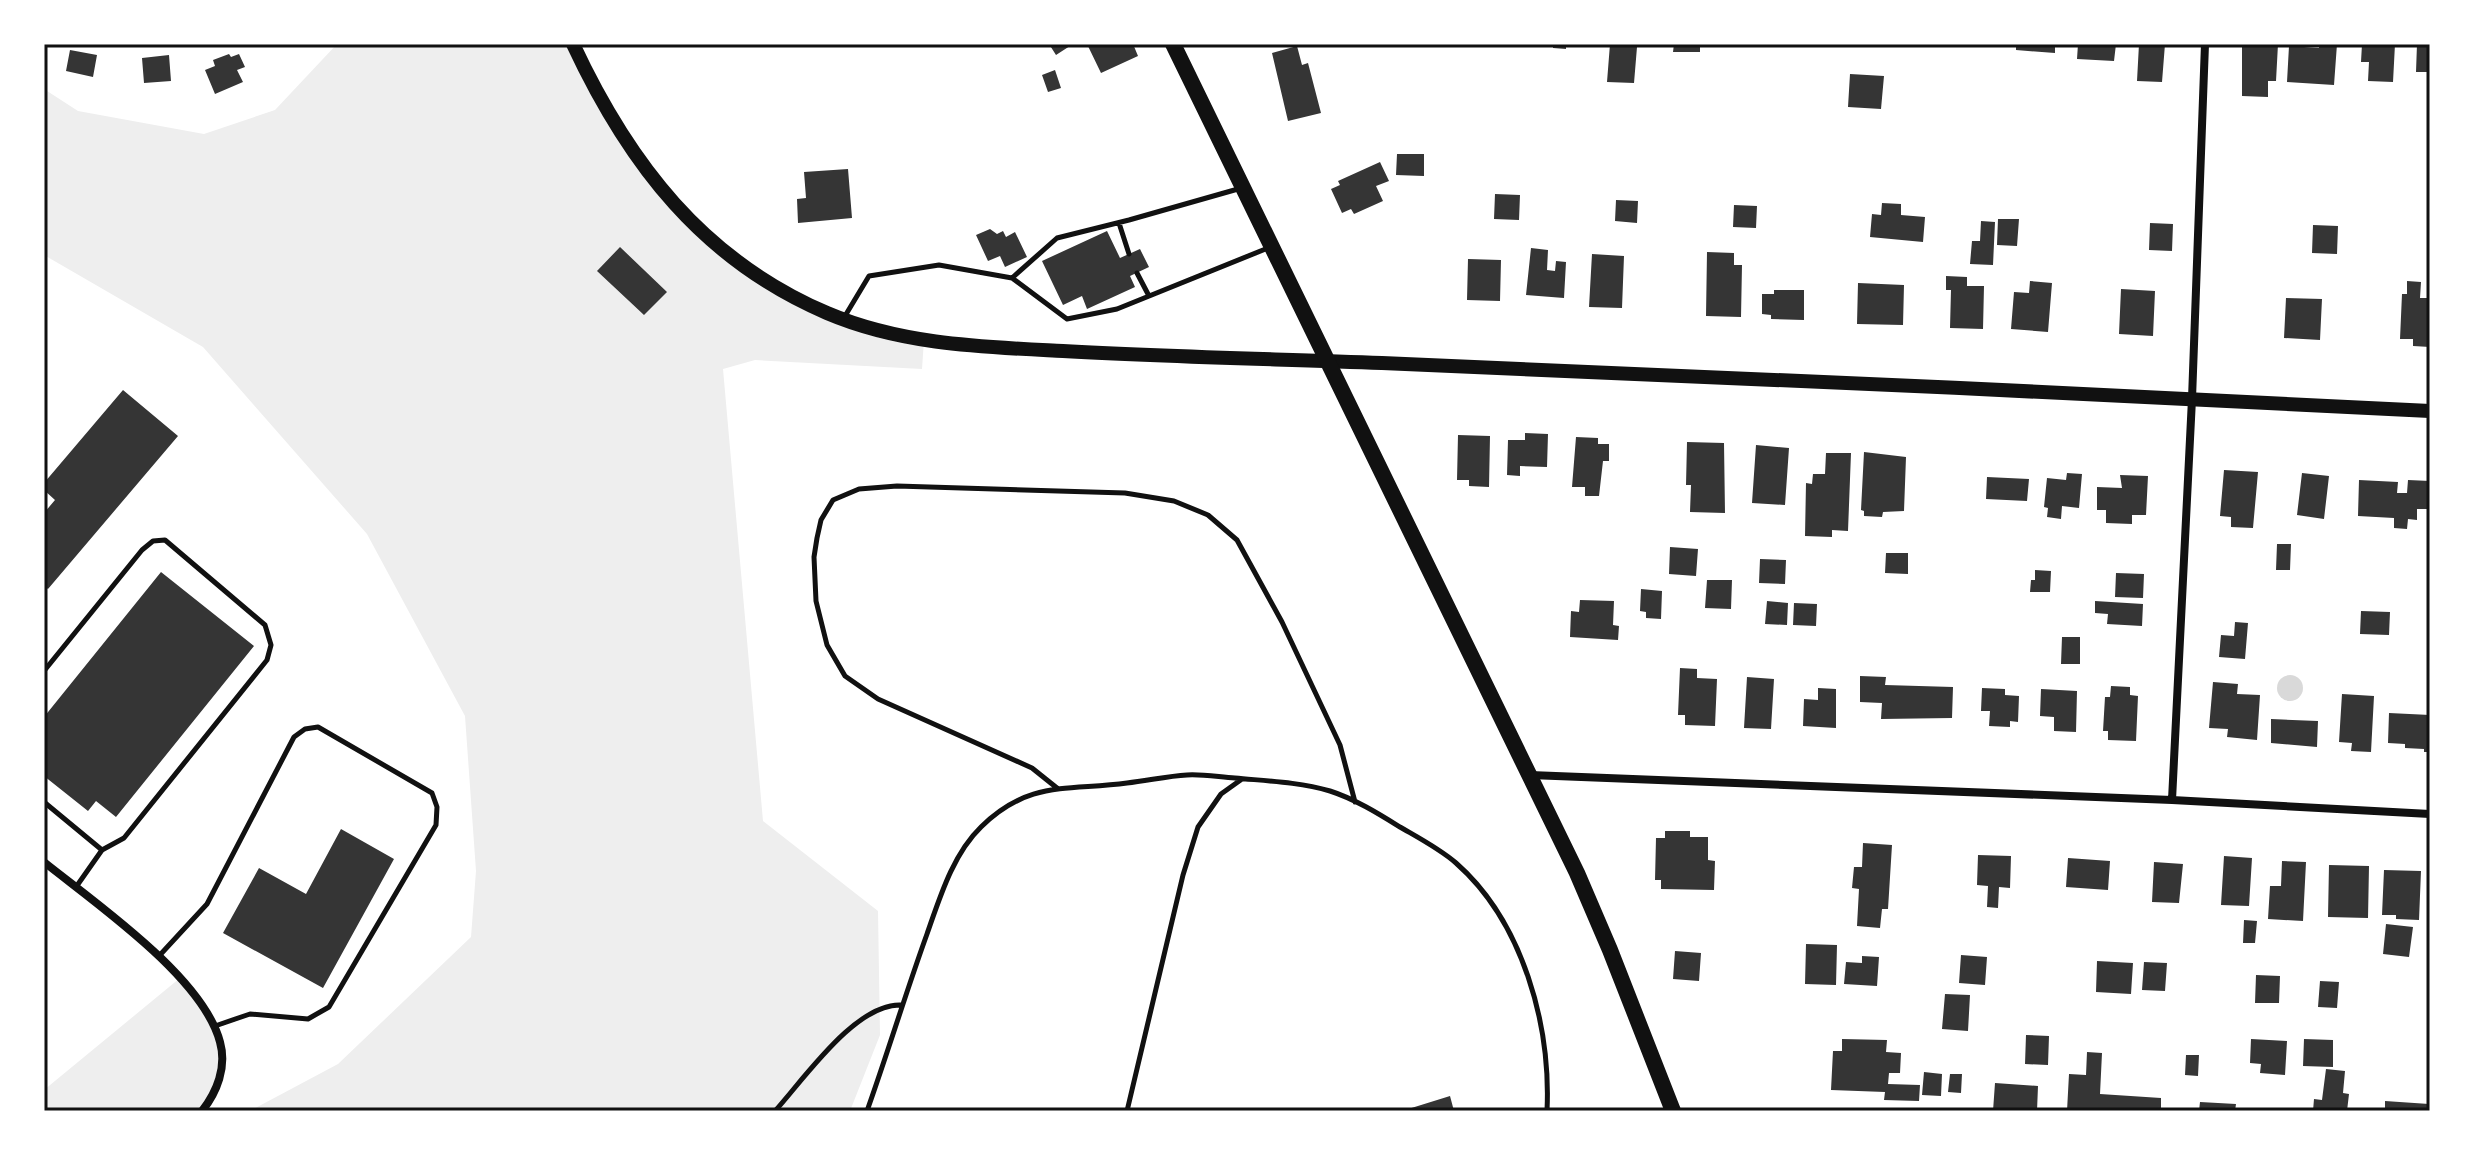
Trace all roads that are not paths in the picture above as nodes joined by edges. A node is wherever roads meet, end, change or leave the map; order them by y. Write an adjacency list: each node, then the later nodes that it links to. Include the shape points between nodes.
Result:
1 (573, 44): 11 (street, via 605,109 670,200 724,252 758,276)
2 (1173, 44): 4 (main road)
3 (2205, 44): 13 (street)
4 (1243, 187): 5 (lane); 6 (main road)
5 (1119, 223): 7 (lane); 9 (lane, via 1057,238)
6 (1272, 246): 10 (lane); 12 (main road)
7 (1129, 254)
8 (1137, 273): 10 (lane)
9 (1012, 278): 10 (lane, via 1067,319); 11 (lane, via 939,265 869,276)
10 (1149, 296)
11 (843, 319): 12 (street, via 896,335 961,345)
12 (1329, 362): 13 (street); 16 (main road)
13 (2192, 399): 14 (street); 19 (street)
14 (2430, 411)
15 (44, 671): 23 (lane, via 153,541 165,540 265,625 271,645 267,660 124,838)
16 (1530, 775): 19 (street); 34 (main road, via 1605,937)
17 (1243, 779): 18 (lane, via 1188,774); 21 (lane, via 1307,786); 32 (lane, via 1221,794 1198,827)
18 (1057, 788): 21 (lane, via 1032,768 878,699 845,676 823,634 815,588 817,538 833,500 859,489 897,486 1125,493 1174,501 1208,515 1237,540 1282,622 1340,745); 27 (lane, via 1009,804 970,838 945,887)
19 (2172, 800): 22 (street)
20 (44, 802): 23 (lane)
21 (1355, 802): 33 (lane, via 1456,863 1505,924 1538,1016 1547,1064)
22 (2430, 814)
23 (102, 850): 25 (lane)
24 (44, 862): 25 (street)
25 (75, 887): 26 (street)
26 (158, 957): 28 (street, via 195,995); 28 (lane, via 207,904 294,737 305,729 318,727 432,793 436,825 329,1007 308,1019 250,1014)
27 (901, 1005): 30 (lane, via 857,1020); 31 (lane)
28 (215, 1026): 29 (street, via 221,1070)
29 (202, 1111)
30 (775, 1111)
31 (867, 1111)
32 (1127, 1111)
33 (1547, 1111)
34 (1673, 1111)

